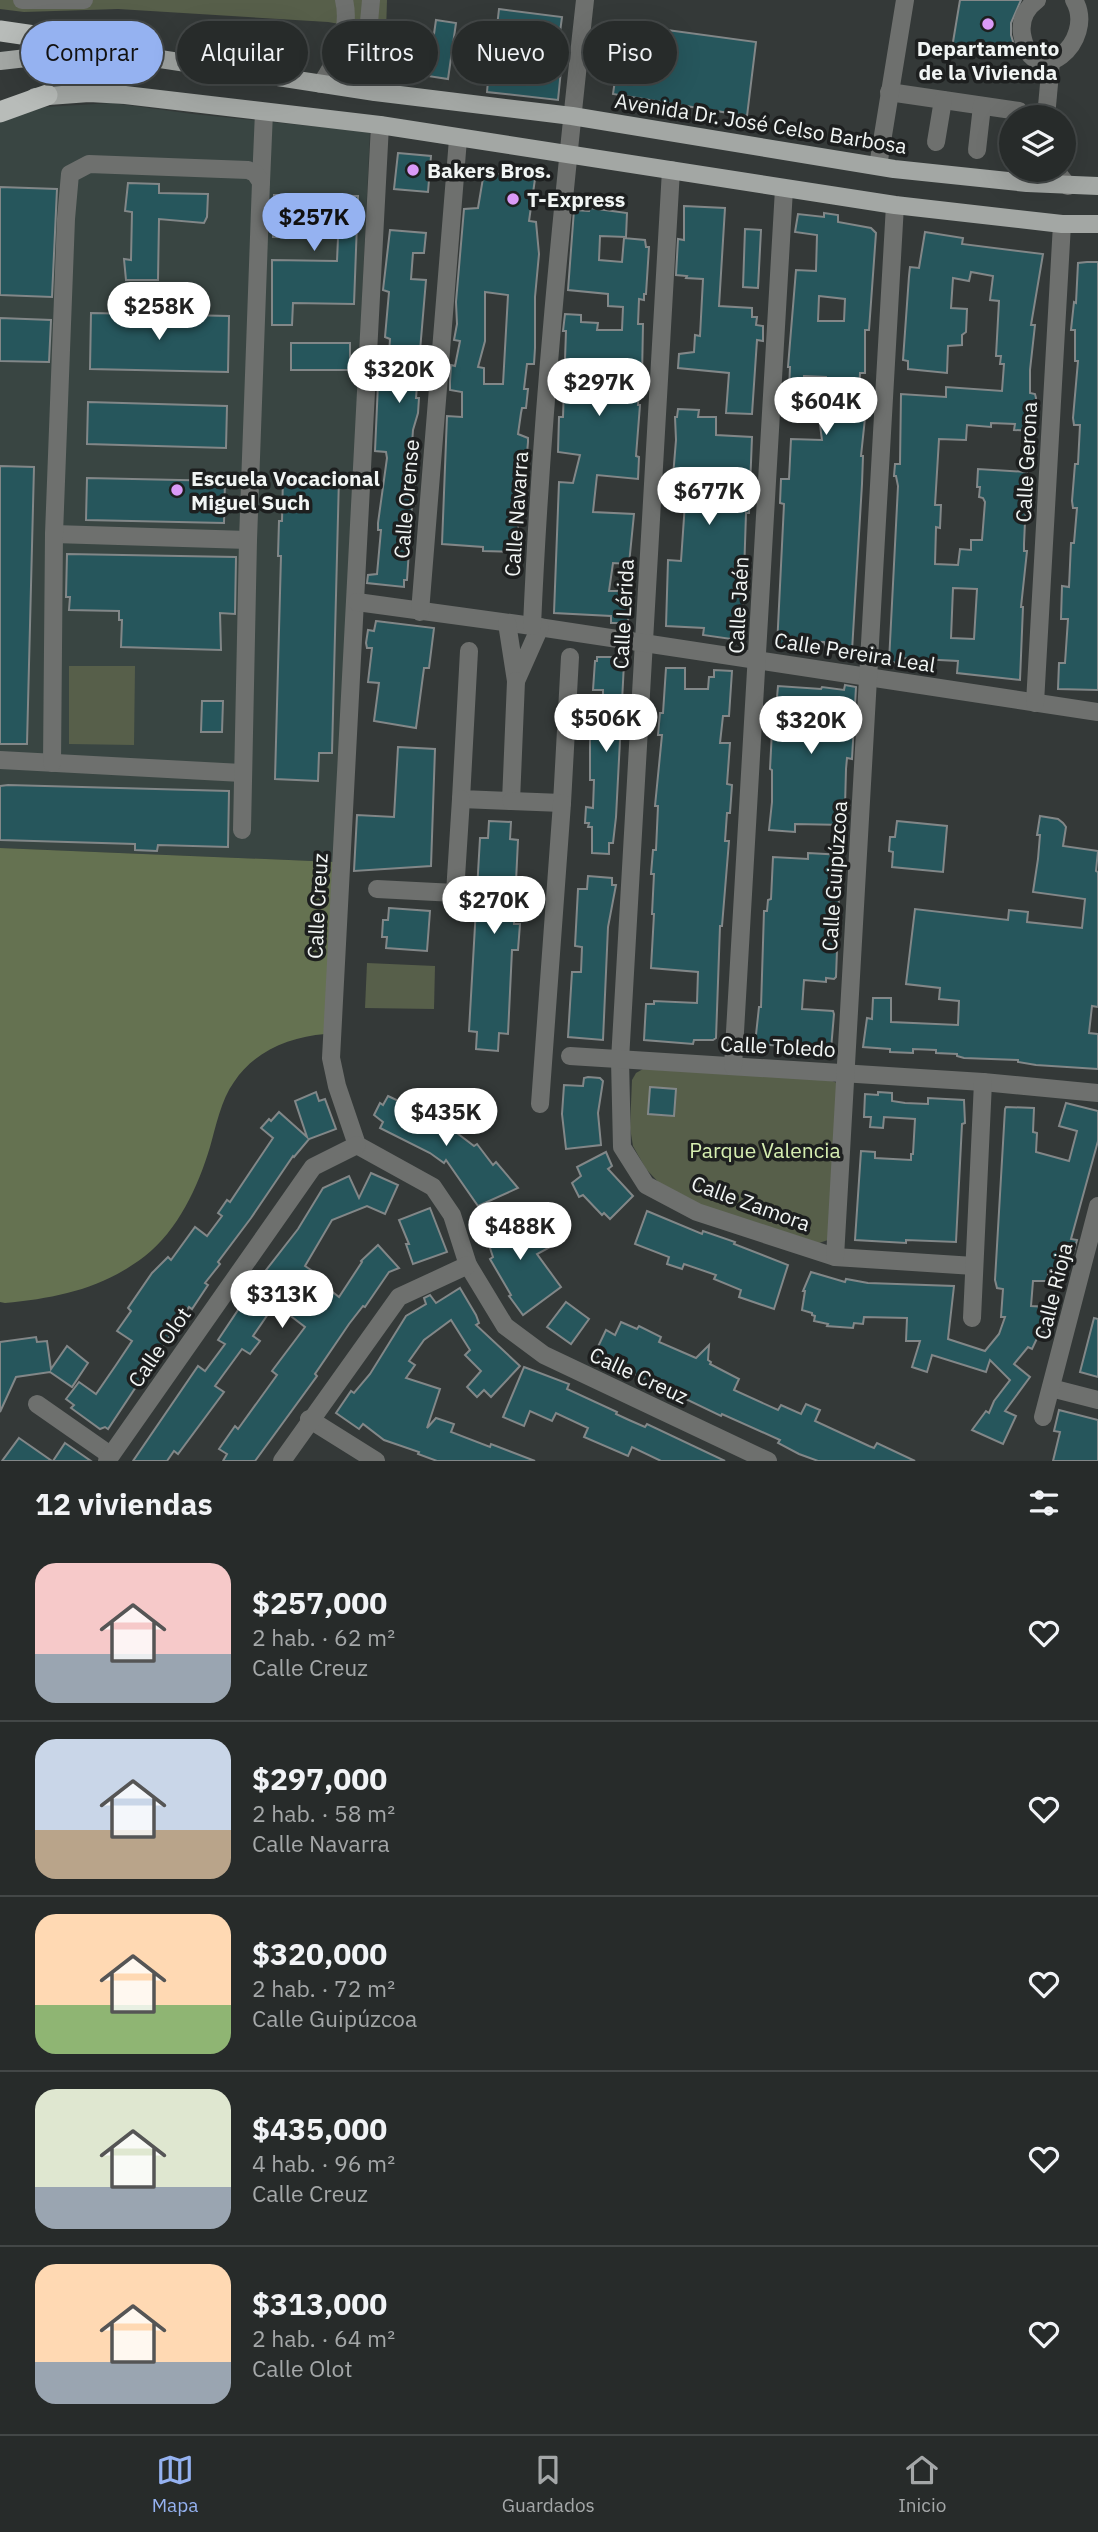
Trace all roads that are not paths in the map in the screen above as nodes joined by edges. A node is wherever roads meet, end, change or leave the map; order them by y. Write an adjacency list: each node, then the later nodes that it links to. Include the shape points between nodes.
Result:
1 (22, 0): 2 (street)
2 (84, 0)
3 (344, 0): 15 (street, via 346,19 340,49)
4 (370, 0): 17 (street, via 365,67 366,83)
5 (585, 0): 28 (street, Calle Navarra)
6 (905, 0): 18 (street)
7 (1037, 0): 14 (street, via 1025,14 1023,37 1027,48)
8 (1074, 0): 14 (street, via 1089,24 1085,45 1069,60)
9 (0, 31): 10 (highway)
10 (21, 34)
11 (21, 59): 13 (main road, Avenida Dr. José Celso Barbosa)
12 (163, 59): 15 (main road, Avenida Dr. José Celso Barbosa)
13 (0, 61)
14 (1051, 62): 16 (street)
15 (321, 84): 17 (main road, Avenida Dr. José Celso Barbosa)
16 (1050, 88): 22 (street); 23 (street)
17 (375, 92): 28 (main road, Avenida Dr. José Celso Barbosa)
18 (889, 92): 20 (street); 34 (street)
19 (47, 95): 21 (main road); 26 (highway); 27 (main road, via 125,94)
20 (943, 100): 24 (street); 31 (street)
21 (0, 101)
22 (1034, 105)
23 (1048, 105)
24 (982, 106): 25 (street); 32 (street)
25 (999, 109)
26 (0, 112)
27 (264, 112): 29 (main road); 36 (street)
28 (572, 116): 33 (street, Calle Navarra); 34 (main road, Avenida Dr. José Celso Barbosa)
29 (380, 125): 30 (main road); 46 (street, Calle Creuz)
30 (458, 139): 33 (main road); 47 (street, Calle Orense)
31 (936, 142)
32 (977, 149)
33 (567, 154): 35 (main road); 49 (street, Calle Navarra, via 536,539)
34 (878, 166): 38 (main road, Avenida Dr. José Celso Barbosa)
35 (671, 170): 40 (main road); 50 (street, Calle Lérida)
36 (261, 182): 44 (street, via 248,170 89,164 71,173); 45 (street)
37 (1065, 182): 38 (street)
38 (1068, 186): 39 (main road, Avenida Dr. José Celso Barbosa)
39 (1098, 186)
40 (784, 189): 41 (main road); 53 (street, Calle Jaén)
41 (895, 205): 42 (main road); 54 (street, Calle Guipúzcoa)
42 (1062, 224): 43 (main road); 56 (street, Calle Gerona)
43 (1098, 224)
44 (54, 534): 45 (street); 59 (street)
45 (248, 540): 60 (street)
46 (356, 602): 47 (street, Calle Pereira Leal); 73 (street, Calle Creuz, via 331,1058)
47 (420, 612): 48 (street, Calle Pereira Leal)
48 (508, 623): 49 (street, Calle Pereira Leal); 55 (street)
49 (536, 627): 50 (street, Calle Pereira Leal); 55 (street)
50 (644, 644): 53 (street, Calle Pereira Leal); 67 (street, Calle Lérida)
51 (469, 651): 61 (street)
52 (570, 657): 63 (street)
53 (757, 660): 54 (street, Calle Pereira Leal); 68 (street, Calle Jaén)
54 (869, 677): 56 (street, Calle Pereira Leal); 69 (street, Calle Guipúzcoa)
55 (516, 681): 62 (street)
56 (1035, 703): 57 (street, Calle Pereira Leal)
57 (1098, 712)
58 (0, 761): 59 (street)
59 (52, 763): 60 (street)
60 (242, 774): 64 (street)
61 (461, 799): 62 (street); 65 (street, via 455,893)
62 (511, 801): 63 (street)
63 (562, 803): 72 (street)
64 (242, 830)
65 (377, 889)
66 (570, 1056): 67 (street, Calle Toledo)
67 (620, 1060): 68 (street, Calle Toledo); 75 (street, Calle Zamora, via 622,1147 646,1185 697,1212)
68 (733, 1066): 69 (street, Calle Toledo)
69 (845, 1073): 70 (street, Calle Toledo); 75 (street, Calle Guipúzcoa)
70 (983, 1083): 71 (street, Calle Toledo); 77 (street)
71 (1098, 1093)
72 (540, 1104)
73 (357, 1145): 76 (street, Calle Creuz, via 433,1187 452,1215); 84 (street, Calle Olot, via 313,1167)
74 (1098, 1206): 79 (street, Calle Rioja)
75 (835, 1257): 77 (street, Calle Zamora)
76 (468, 1265): 83 (street, via 399,1297); 87 (street, Calle Creuz, via 505,1326 544,1355)
77 (974, 1266): 78 (street)
78 (972, 1318)
79 (1051, 1388): 80 (street); 82 (street, Calle Rioja)
80 (1098, 1400)
81 (37, 1404): 84 (street, Calle Olot)
82 (1043, 1417)
83 (309, 1419): 85 (street); 86 (street)
84 (109, 1458)
85 (282, 1461)
86 (376, 1461)
87 (768, 1461)

